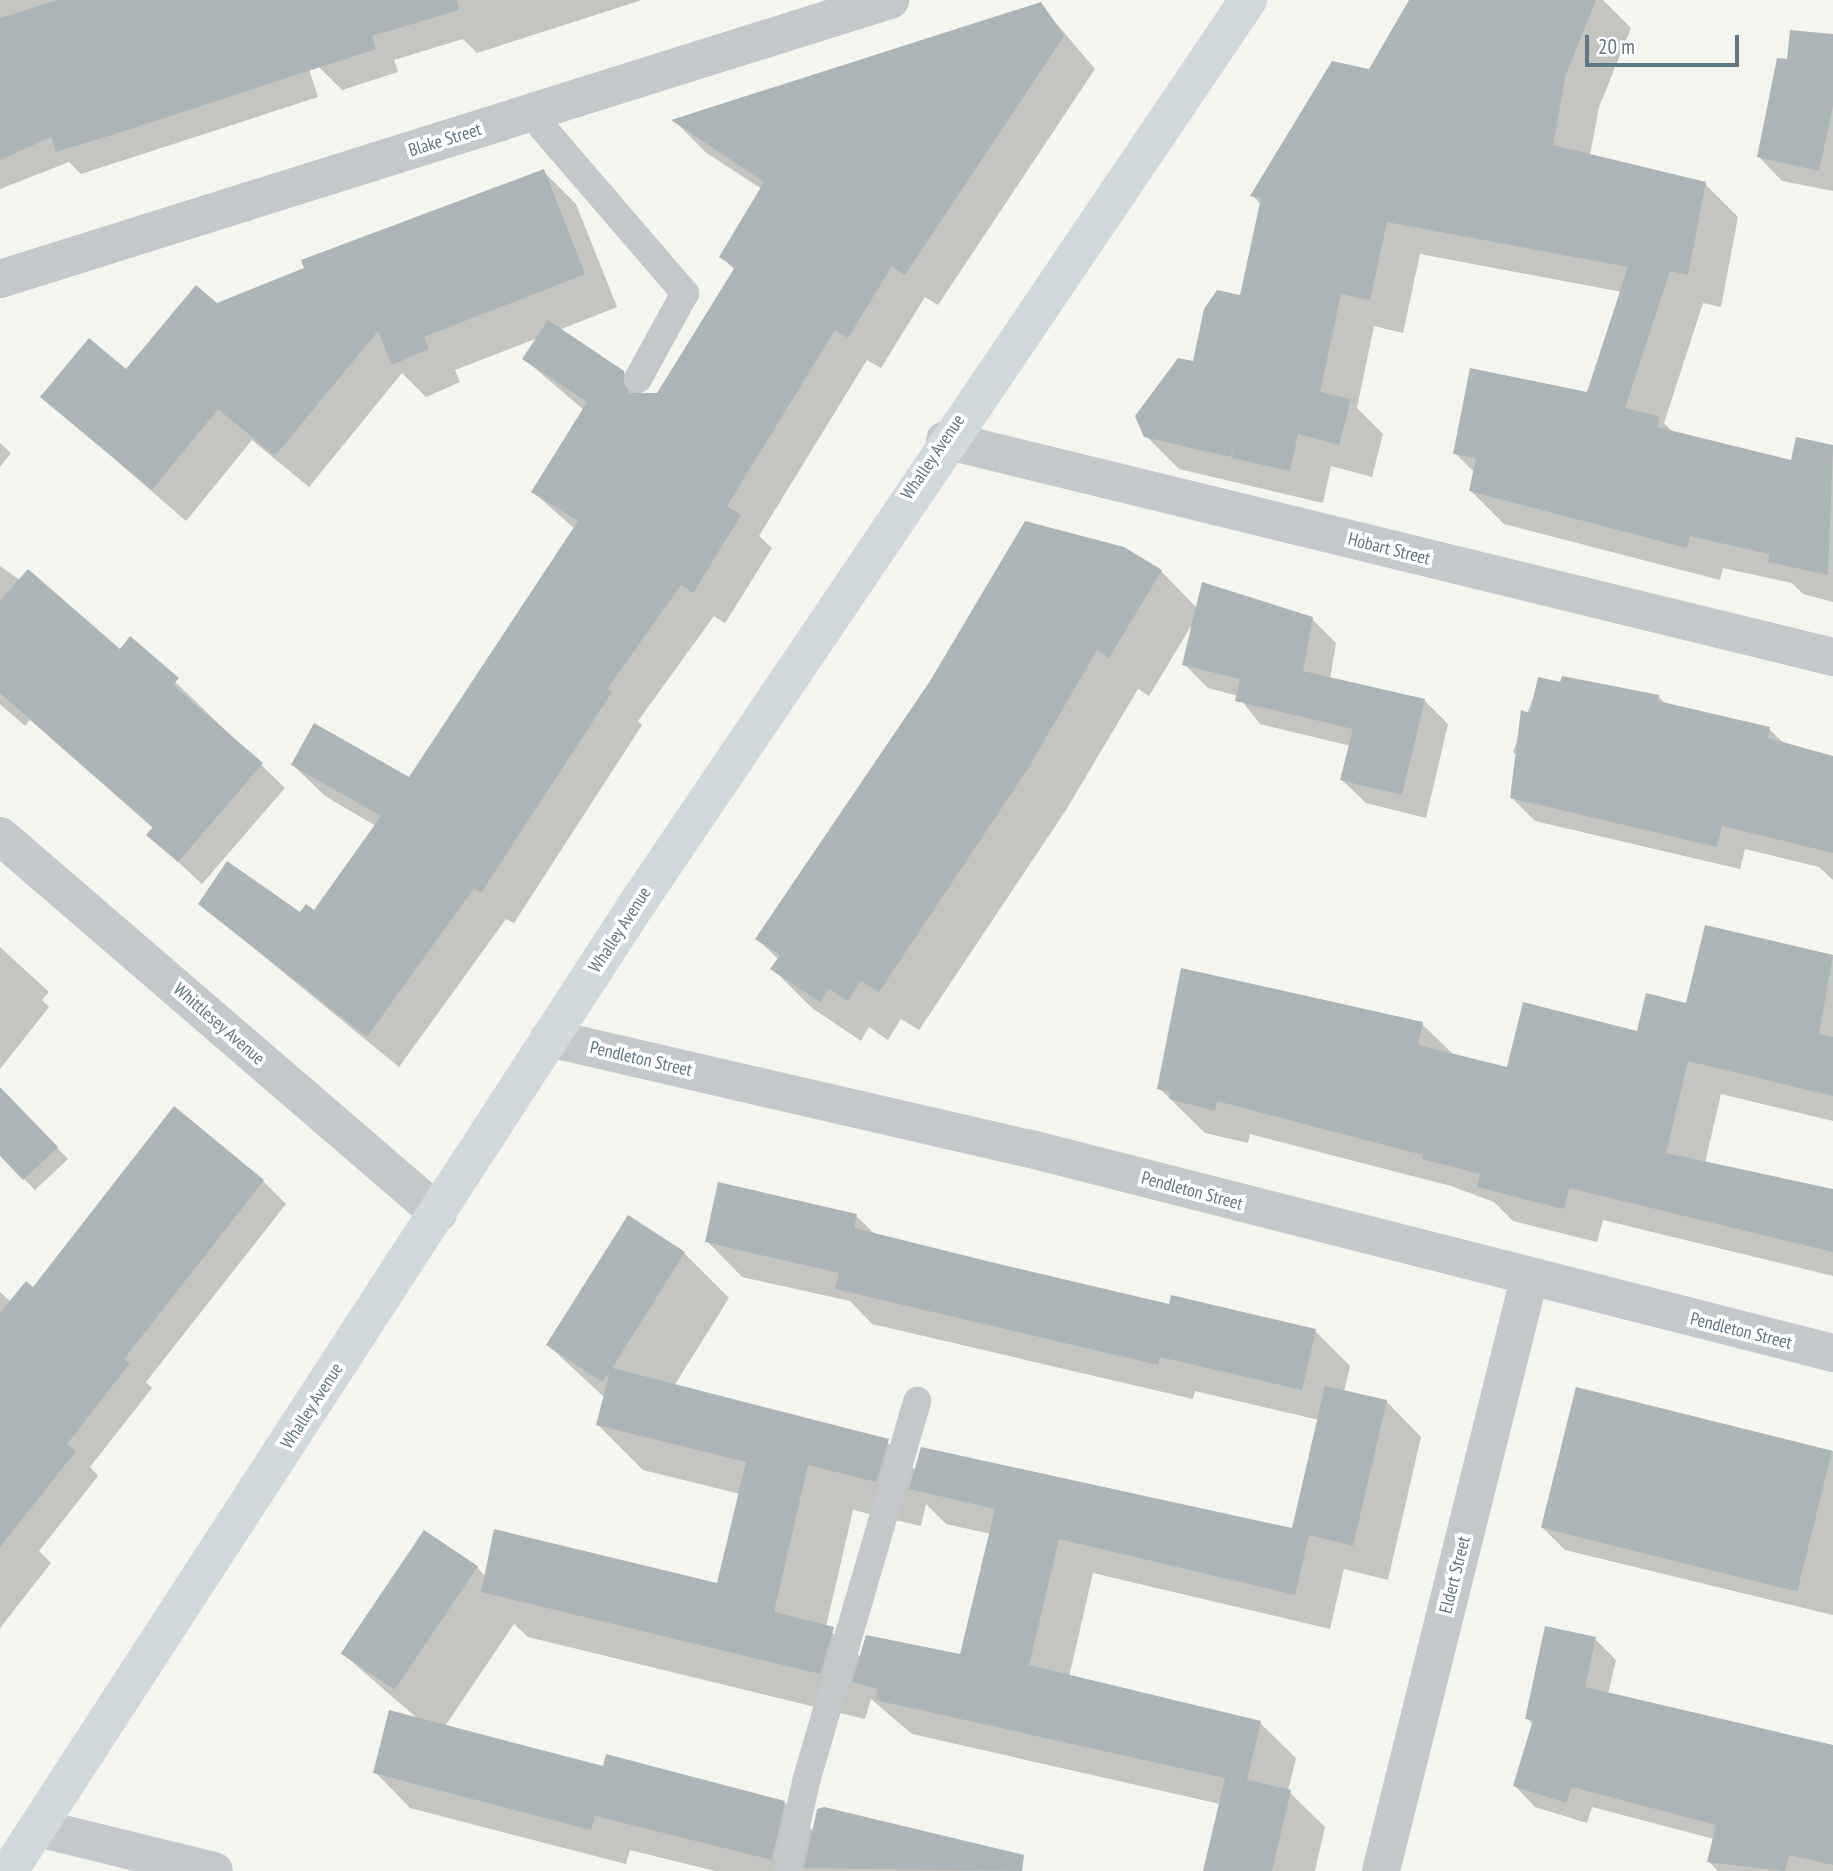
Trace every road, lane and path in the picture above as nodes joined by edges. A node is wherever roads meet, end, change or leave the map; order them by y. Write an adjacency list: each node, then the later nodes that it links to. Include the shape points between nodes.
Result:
1 (890, 0): 3 (street, Blake Street)
2 (1248, 0): 6 (main road, Whalley Avenue)
3 (530, 113): 4 (street, Blake Street); 5 (lane, via 685,293)
4 (0, 279)
5 (638, 379)
6 (944, 440): 7 (street, Hobart Street); 9 (main road, Whalley Avenue)
7 (1833, 657)
8 (0, 836): 10 (street, Whittlesey Avenue)
9 (549, 1038): 10 (main road, Whalley Avenue); 11 (street, Pendleton Street, via 1027,1148)
10 (439, 1213): 14 (main road, Whalley Avenue)
11 (1529, 1279): 12 (street, Pendleton Street); 18 (street, Eldert Street)
12 (1833, 1353)
13 (917, 1401): 17 (lane, via 807,1778)
14 (38, 1828): 15 (main road, Whalley Avenue); 16 (street)
15 (9, 1871)
16 (214, 1871)
17 (786, 1871)
18 (1381, 1871)

